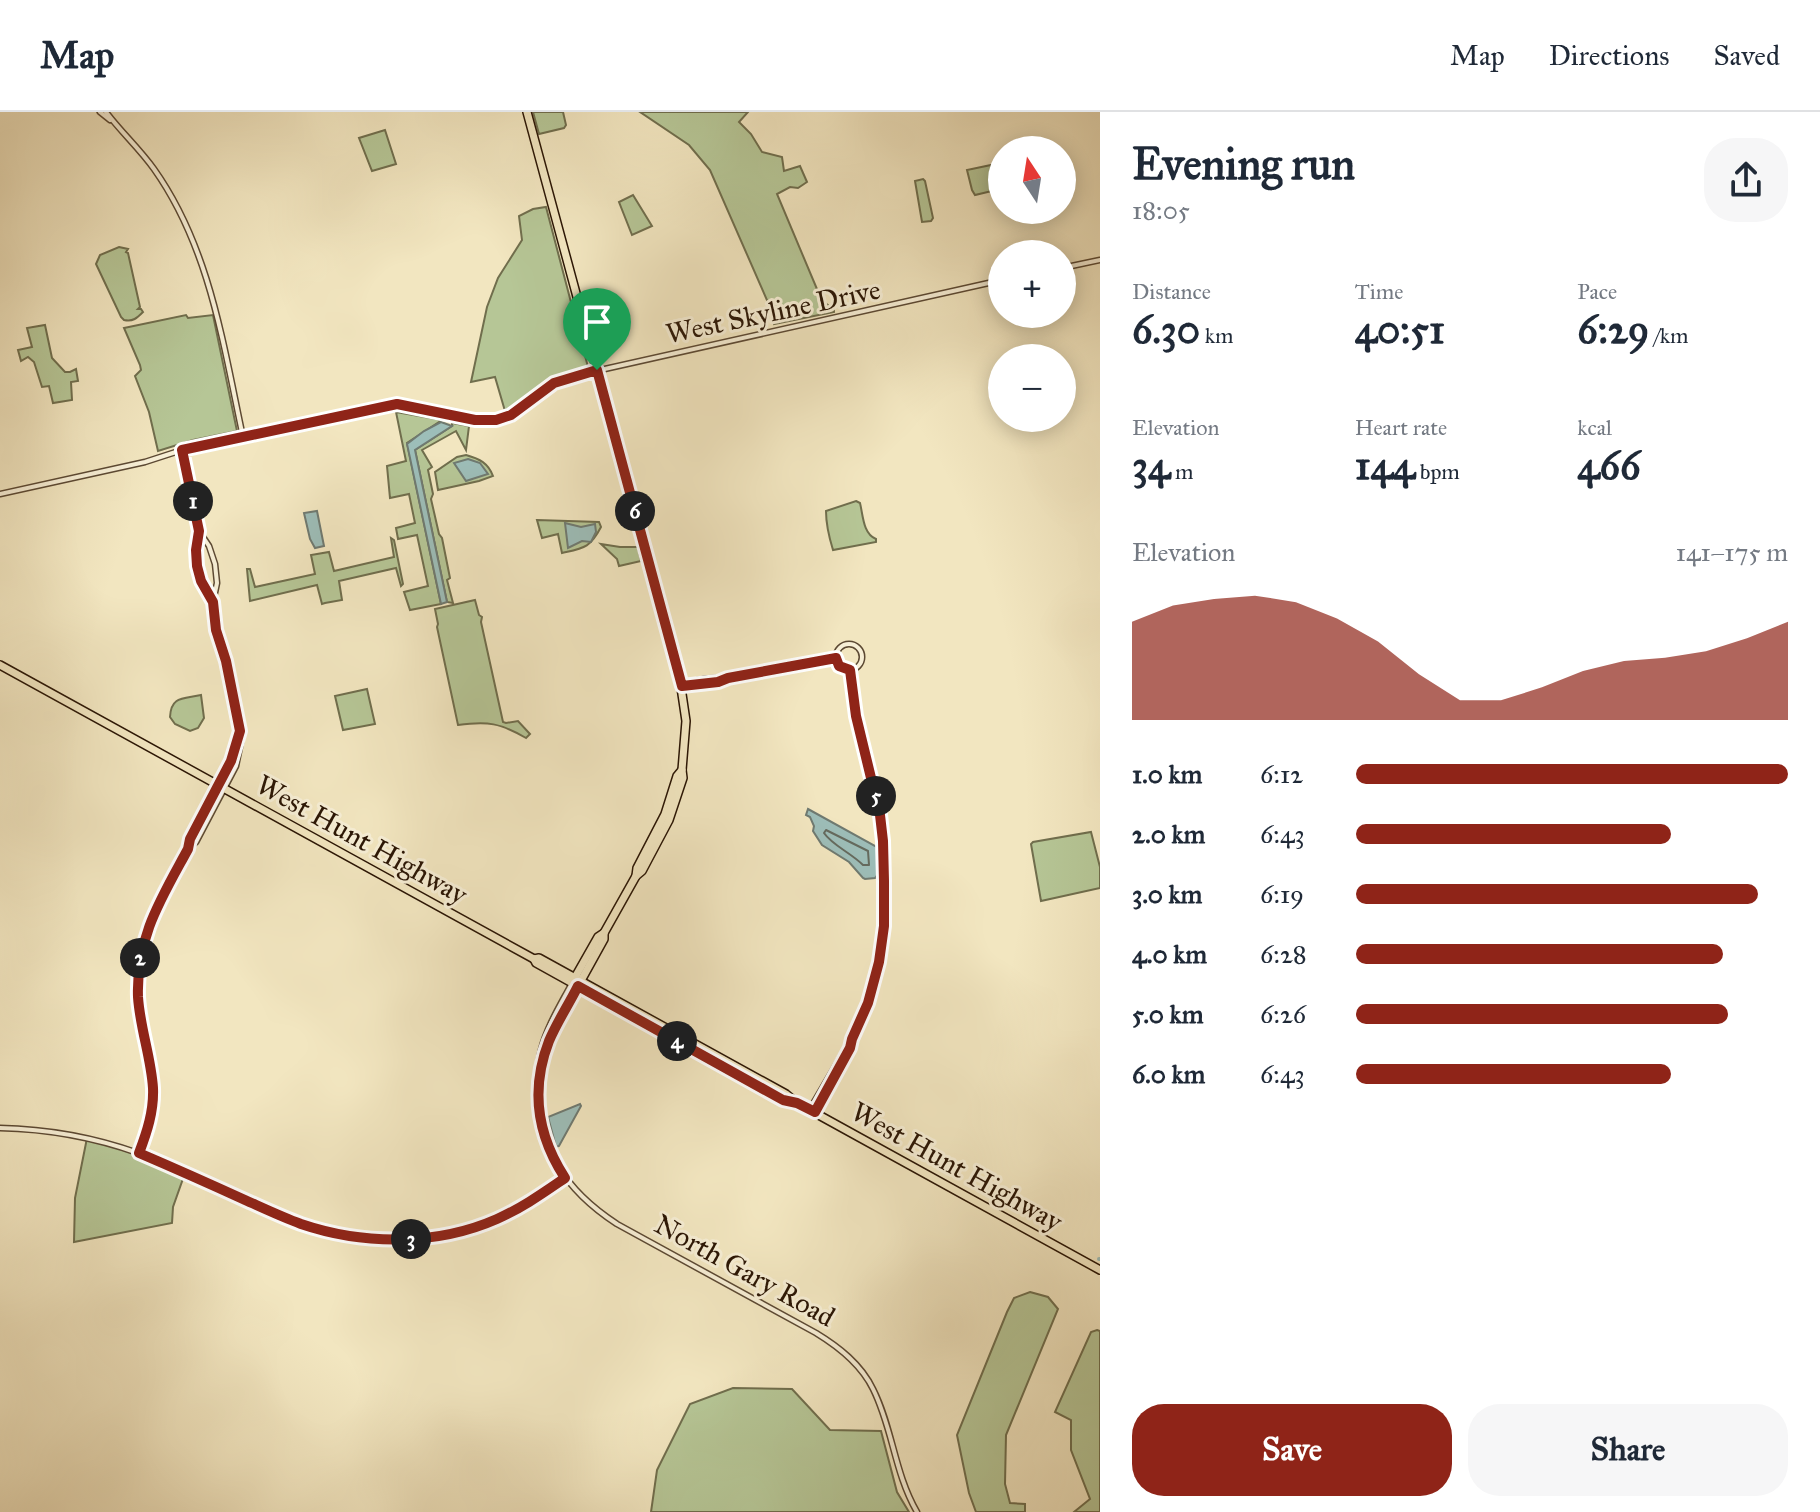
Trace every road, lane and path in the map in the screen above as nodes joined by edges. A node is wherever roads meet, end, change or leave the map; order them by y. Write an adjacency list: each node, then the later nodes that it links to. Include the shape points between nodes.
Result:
1 (100, 112): 4 (street)
2 (106, 112): 4 (street)
3 (527, 112): 8 (main road, North Gary Road)
4 (115, 124): 9 (street, via 153,168 196,247 213,298)
5 (1100, 260): 6 (street)
6 (1076, 265)
7 (988, 283): 8 (street, West Skyline Drive)
8 (597, 370): 9 (street, West Skyline Drive, via 554,383 496,420 397,404); 17 (main road, North Gary Road)
9 (243, 437): 10 (street, West Skyline Drive)
10 (182, 450): 11 (street, West Skyline Drive); 12 (street)
11 (0, 494)
12 (199, 531): 13 (street, via 197,566); 13 (street, via 215,564)
13 (213, 602): 18 (street, via 240,731)
14 (836, 658): 16 (street, via 839,666); 16 (street, via 844,645 859,649 860,664); 17 (street)
15 (0, 665): 18 (main road, West Hunt Highway)
16 (850, 670): 24 (street, via 880,815 884,926 868,1003 850,1048)
17 (682, 686): 20 (main road, North Gary Road, via 686,730 679,791 669,820)
18 (219, 791): 19 (street); 19 (street); 23 (main road, West Hunt Highway)
19 (188, 849): 26 (street, via 156,906 142,948 138,998 153,1088)
20 (604, 933): 21 (main road, North Gary Road); 22 (main road, North Gary Road)
21 (595, 941): 22 (main road); 23 (main road, North Gary Road)
22 (597, 952): 23 (main road, North Gary Road)
23 (577, 982): 24 (main road, West Hunt Highway, via 783,1100); 27 (street, North Gary Road, via 538,1083 543,1132)
24 (812, 1111): 28 (main road, West Hunt Highway)
25 (0, 1128): 26 (street, via 66,1134)
26 (139, 1153): 27 (street, via 299,1223 376,1239 433,1237 476,1227 534,1200)
27 (565, 1178): 29 (street, North Gary Road, via 590,1206 617,1224 846,1354 872,1387)
28 (1098, 1269)
29 (917, 1512)

